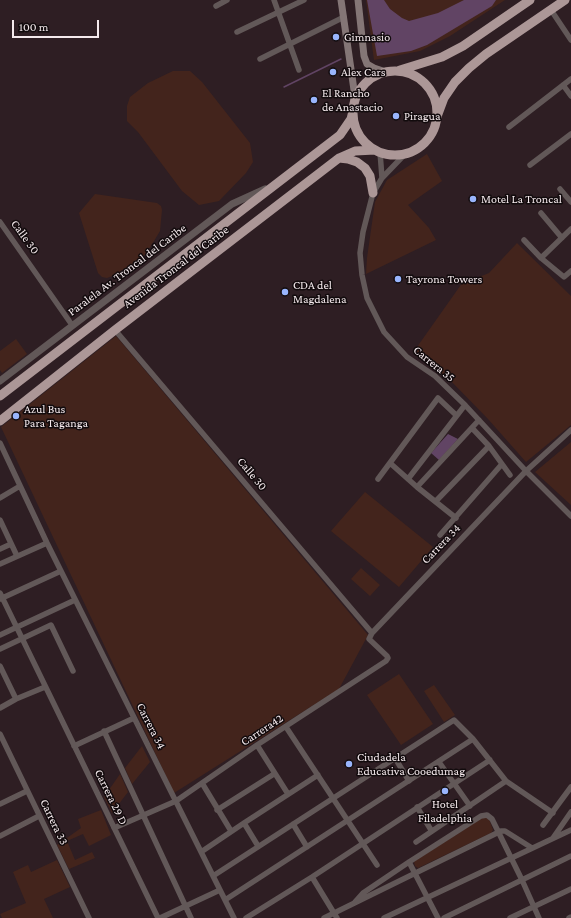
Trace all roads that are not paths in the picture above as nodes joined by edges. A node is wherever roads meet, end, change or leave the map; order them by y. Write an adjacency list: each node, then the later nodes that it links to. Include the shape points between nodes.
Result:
1 (228, 0): 8 (street)
2 (274, 0): 10 (street)
3 (304, 0): 10 (street)
4 (341, 0): 11 (main road)
5 (358, 0): 18 (main road, via 367,64)
6 (530, 0): 17 (highway, via 463,46 442,57)
7 (565, 0): 9 (highway)
8 (216, 6)
9 (551, 10): 13 (street); 23 (highway, via 469,68 444,98)
10 (278, 13): 12 (street); 14 (street)
11 (344, 18): 14 (street); 22 (main road, via 354,90)
12 (237, 32)
13 (571, 40)
14 (289, 44): 15 (street); 16 (street)
15 (260, 59)
16 (298, 70)
17 (398, 71): 18 (highway); 23 (highway, via 415,76 429,88 436,105)
18 (386, 72): 22 (highway, via 365,83)
19 (571, 79): 20 (street)
20 (563, 85): 21 (street); 24 (street)
21 (571, 96)
22 (353, 107): 26 (highway, via 353,119 358,134); 31 (highway, Avenida Troncal del Caribe, via 352,119 340,135)
23 (436, 123): 27 (highway, via 422,144)
24 (509, 127)
25 (571, 134): 29 (street)
26 (377, 151): 27 (highway, via 388,154); 28 (highway, Avenida Troncal del Caribe, via 355,151); 30 (street)
27 (406, 153): 30 (street, Carrera 35)
28 (339, 158): 33 (highway, via 357,162 364,168 370,176); 43 (highway, Avenida Troncal del Caribe)
29 (530, 164)
30 (382, 178): 33 (street, Carrera 35)
31 (273, 186): 42 (street, Paralela Av. Troncal del Caribe, via 232,204); 45 (highway, Avenida Troncal del Caribe)
32 (560, 189): 34 (street)
33 (373, 193): 46 (street, Carrera 35, via 360,253 367,298 384,332 407,357 435,376)
34 (571, 202)
35 (541, 213): 38 (street)
36 (0, 222): 42 (street, Calle 30)
37 (571, 229): 38 (street)
38 (562, 238): 40 (street)
39 (524, 240): 40 (street)
40 (541, 258): 41 (street, via 564,277)
41 (571, 271)
42 (72, 325): 44 (street, Paralela Av. Troncal del Caribe)
43 (115, 330): 49 (highway, Avenida Troncal del Caribe); 78 (street, Calle 30)
44 (0, 381)
45 (0, 396)
46 (465, 406): 47 (street); 48 (street, Carrera 35)
47 (456, 415): 55 (street, via 438,398); 60 (street)
48 (479, 420): 50 (street); 57 (street, Carrera 35)
49 (0, 421)
50 (472, 428): 53 (street); 62 (street)
51 (571, 430): 57 (street, Carrera 34)
52 (0, 443): 54 (street, Carrera 34)
53 (489, 446): 56 (street); 64 (street)
54 (2, 454): 61 (street, Carrera 34)
55 (390, 463): 59 (street); 60 (street)
56 (502, 464): 58 (street); 66 (street)
57 (526, 471): 65 (street, Carrera 35); 78 (street, Carrera 34)
58 (510, 475)
59 (378, 479)
60 (408, 479): 62 (street)
61 (20, 486): 63 (street); 70 (street, Carrera 34)
62 (417, 487): 64 (street)
63 (0, 498)
64 (436, 501): 66 (street)
65 (571, 516)
66 (456, 518): 68 (street)
67 (0, 520): 69 (street)
68 (440, 535)
69 (11, 544): 71 (street); 72 (street)
70 (47, 544): 72 (street); 74 (street, Carrera 34)
71 (0, 550)
72 (17, 556): 73 (street)
73 (0, 564)
74 (61, 571): 75 (street); 76 (street, Carrera 34)
75 (1, 597): 77 (street, Carrera 29 D)
76 (75, 600): 77 (street); 87 (street, Carrera 34)
77 (16, 627): 79 (street); 80 (street, Carrera 29 D)
78 (372, 633): 88 (street, Carrera42, via 369,639 387,656 386,661)
79 (0, 635)
80 (22, 638): 81 (street); 83 (street, via 51,625); 84 (street, Carrera 29 D)
81 (0, 649)
82 (0, 666): 85 (street)
83 (73, 671)
84 (46, 687): 85 (street); 94 (street, Carrera 29 D)
85 (16, 699): 86 (street)
86 (0, 708)
87 (134, 718): 89 (street); 109 (street, Carrera 34)
88 (286, 727): 93 (street, Carrera42); 99 (street)
89 (104, 731): 94 (street); 116 (street)
90 (0, 734): 92 (street, Carrera 33)
91 (473, 739): 95 (street, via 454,720); 96 (street); 97 (street)
92 (2, 742): 105 (street, Carrera 33)
93 (257, 745): 98 (street); 102 (street, Carrera42)
94 (74, 746): 122 (street, Carrera 29 D)
95 (395, 758): 100 (street); 107 (street)
96 (490, 760): 101 (street); 103 (street)
97 (439, 762): 100 (street); 103 (street)
98 (274, 774): 106 (street); 113 (street)
99 (318, 775): 106 (street); 107 (street)
100 (409, 781): 118 (street)
101 (506, 781): 111 (street); 115 (street)
102 (202, 783): 109 (street, Carrera42); 113 (street)
103 (454, 783): 111 (street); 112 (street)
104 (569, 790): 108 (street); 115 (street)
105 (27, 791): 110 (street); 117 (street, Carrera 33)
106 (288, 794): 119 (street)
107 (333, 798): 118 (street); 120 (street)
108 (571, 799)
109 (176, 801): 116 (street, Carrera42); 134 (street, Carrera 34)
110 (0, 804)
111 (470, 806): 123 (street)
112 (418, 807): 123 (street); 130 (street)
113 (217, 810): 125 (street)
114 (571, 812): 128 (street)
115 (553, 813): 121 (street)
116 (143, 815): 122 (street, Carrera42); 148 (street)
117 (39, 816): 127 (street); 151 (street, Carrera 33)
118 (347, 820): 130 (street); 132 (street)
119 (244, 822): 125 (street); 131 (street)
120 (293, 824): 131 (street); 132 (street)
121 (543, 825)
122 (114, 828): 152 (street, Carrera 29 D)
123 (431, 830): 129 (street)
124 (571, 830): 128 (street)
125 (231, 831): 134 (street)
126 (498, 833): 133 (street, via 505,831); 136 (street); 137 (street, via 492,819 487,815 481,816); 139 (street)
127 (0, 836)
128 (553, 838): 133 (street)
129 (416, 842)
130 (362, 844): 138 (street); 141 (street)
131 (258, 846): 140 (street)
132 (307, 847): 146 (street)
133 (532, 848): 136 (street)
134 (202, 852): 140 (street, Carrera 34)
135 (571, 856): 142 (street)
136 (510, 858): 142 (street); 145 (street)
137 (409, 862): 139 (street); 147 (street, via 363,893)
138 (377, 865)
139 (416, 874): 145 (street); 147 (street)
140 (213, 876): 144 (street, Carrera 34)
141 (312, 876): 150 (street); 155 (street)
142 (522, 880): 149 (street); 159 (street)
143 (571, 889): 149 (street)
144 (220, 890): 146 (street, Carrera 34); 148 (street)
145 (429, 897): 157 (street); 158 (street)
146 (225, 900): 154 (street, Carrera 34)
147 (355, 902): 150 (street)
148 (186, 906): 152 (street); 153 (street)
149 (534, 907): 160 (street); 161 (street)
150 (336, 916): 156 (street)
151 (89, 918)
152 (159, 918)
153 (191, 918)
154 (234, 918)
155 (246, 918)
156 (324, 918)
157 (384, 918)
158 (438, 918)
159 (444, 918)
160 (510, 918)
161 (539, 918)

